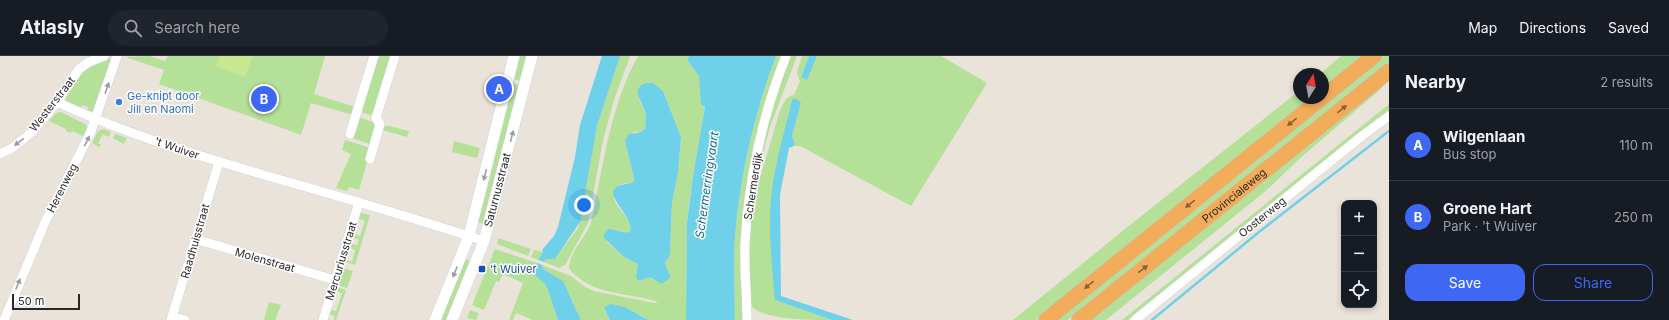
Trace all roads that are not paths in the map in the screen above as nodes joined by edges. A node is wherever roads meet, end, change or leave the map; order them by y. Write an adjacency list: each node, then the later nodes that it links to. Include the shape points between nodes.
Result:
1 (104, 56): 11 (street, Westerstraat, via 79,69)
2 (117, 56): 14 (street, Herenweg, one-way to 2)
3 (374, 56): 15 (street)
4 (395, 56): 17 (street, via 376,118 380,124)
5 (514, 56): 20 (street, Saturnusstraat, one-way to 20)
6 (532, 56): 22 (street, Saturnusstraat, one-way to 6)
7 (786, 56): 30 (street, Schermerdijk, via 767,114 751,192 745,245)
8 (1374, 56): 10 (highway, Provincialeweg)
9 (1389, 72): 32 (highway, Provincialeweg, one-way to 9)
10 (1329, 93)
11 (57, 102): 14 (street, 't Wuiver); 16 (street, Westerstraat, one-way to 16, via 32,132)
12 (1316, 104): 31 (highway, Provincialeweg, one-way to 31)
13 (1389, 116): 33 (street, Oosterweg)
14 (96, 120): 18 (street, 't Wuiver); 25 (street, Herenweg, one-way to 14, via 43,227)
15 (350, 134)
16 (0, 154)
17 (370, 159)
18 (219, 162): 19 (street, 't Wuiver); 21 (street, Raadhuisstraat)
19 (359, 202): 20 (street, 't Wuiver); 23 (street, Mercuriusstraat)
20 (470, 236): 22 (street, 't Wuiver); 28 (street, Saturnusstraat, one-way to 28)
21 (195, 239): 23 (street, Molenstraat); 24 (street, Raadhuisstraat)
22 (484, 241): 29 (street, Saturnusstraat)
23 (335, 280): 27 (street, Mercuriusstraat)
24 (172, 318): 26 (street)
25 (4, 320)
26 (185, 320)
27 (323, 320)
28 (435, 320)
29 (452, 320)
30 (747, 320)
31 (1046, 320)
32 (1079, 320)
33 (1136, 320)

